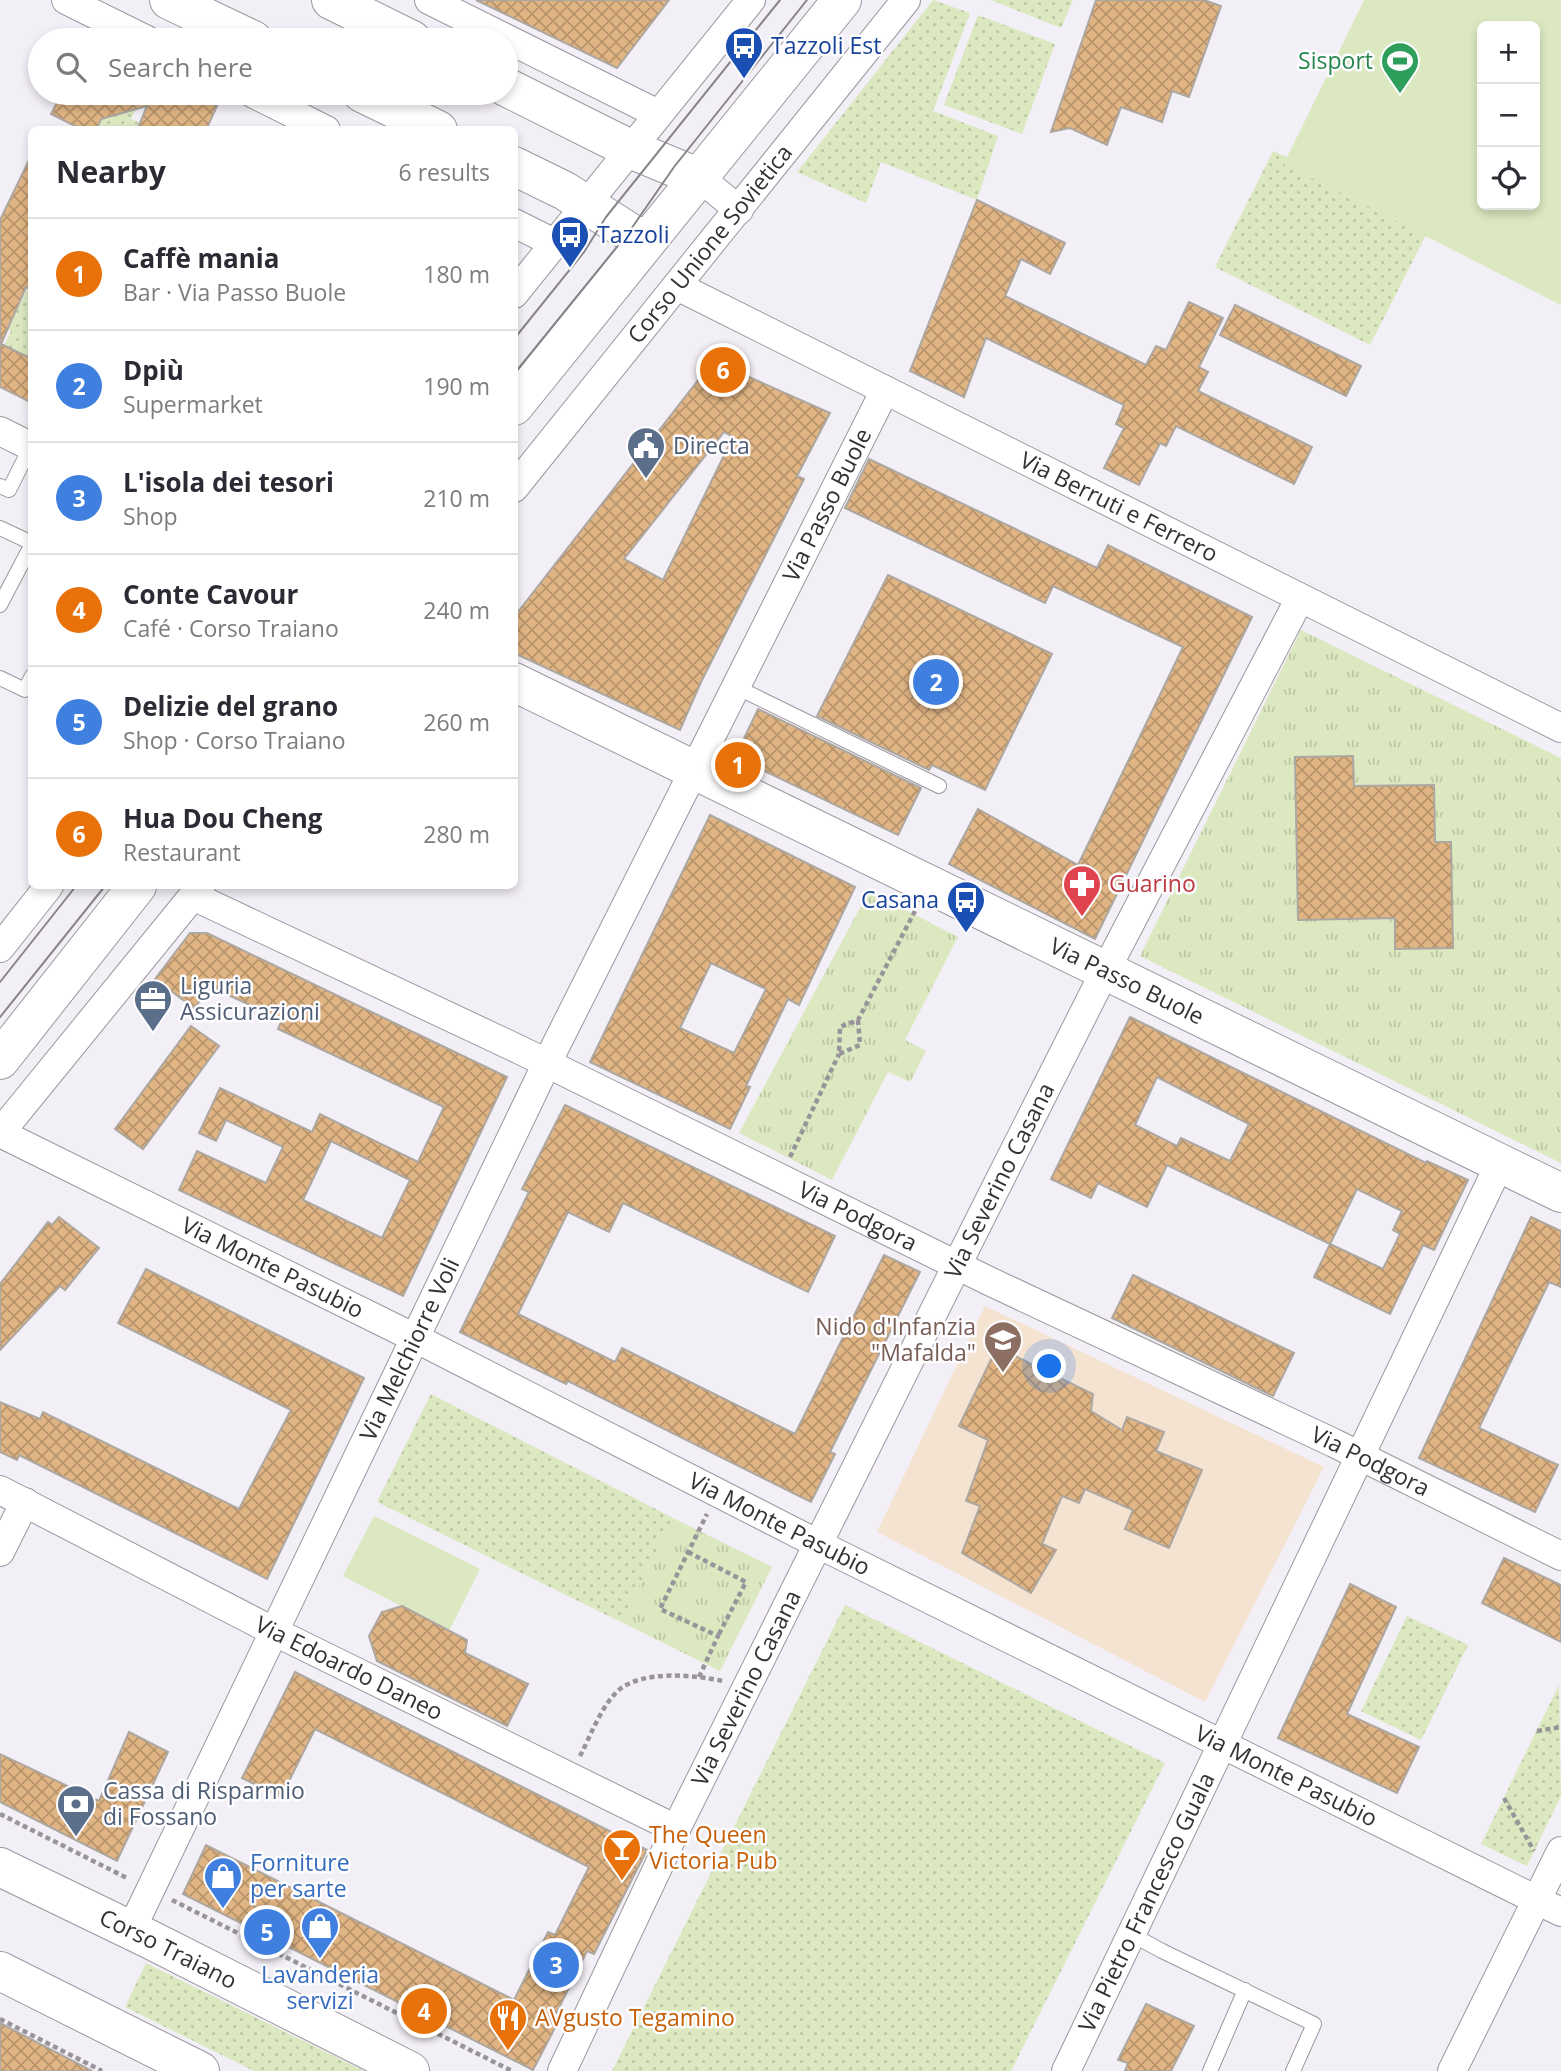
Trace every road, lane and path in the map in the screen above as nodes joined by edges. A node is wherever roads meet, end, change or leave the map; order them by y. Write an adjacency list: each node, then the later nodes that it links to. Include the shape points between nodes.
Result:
1 (66, 0): 8 (street)
2 (169, 0): 9 (street)
3 (331, 0): 10 (street)
4 (429, 0): 11 (street)
5 (751, 0): 16 (street)
6 (842, 0): 21 (street)
7 (906, 0): 23 (street, Corso Unione Sovietica)
8 (123, 28)
9 (228, 28)
10 (388, 28)
11 (485, 28)
12 (518, 44): 16 (street)
13 (518, 93): 19 (street)
14 (276, 105): 17 (street)
15 (387, 105): 18 (street)
16 (658, 114): 19 (street)
17 (318, 126)
18 (430, 126)
19 (630, 149): 21 (street); 22 (street)
20 (518, 168): 22 (street)
21 (700, 178): 23 (street); 25 (street)
22 (586, 203): 25 (street); 26 (street)
23 (739, 210): 27 (street, Corso Unione Sovietica)
24 (518, 225): 26 (street)
25 (645, 242): 30 (street)
26 (554, 243): 28 (street)
27 (677, 286): 29 (street, Via Berruti e Ferrero); 34 (street, Corso Unione Sovietica)
28 (518, 289)
29 (885, 390): 39 (street, Via Berruti e Ferrero); 44 (street, Via Passo Buole)
30 (518, 402)
31 (0, 431): 32 (street)
32 (28, 445)
33 (28, 452): 35 (lane, via 9,491)
34 (518, 483)
35 (0, 486)
36 (0, 528): 37 (lane)
37 (28, 541)
38 (28, 551): 40 (lane)
39 (1300, 598): 45 (street, Via Berruti e Ferrero); 53 (street, Via Severino Casana)
40 (0, 605)
41 (0, 678): 42 (lane, via 25,690)
42 (28, 684)
43 (518, 684): 46 (street, Via Passo Buole)
44 (736, 687): 46 (street, Via Passo Buole); 47 (lane)
45 (1561, 728)
46 (694, 771): 48 (street, Via Passo Buole); 57 (street, Via Melchiorre Voli)
47 (939, 786)
48 (929, 886): 53 (street, Via Passo Buole); 54 (path)
49 (47, 889): 52 (street)
50 (135, 889): 56 (street)
51 (197, 890): 57 (street, Via Podgora); 58 (street)
52 (0, 948)
53 (1105, 972): 59 (street, Via Passo Buole); 62 (street, Via Severino Casana)
54 (858, 1020): 55 (path, via 840,1027); 55 (path, via 860,1045)
55 (839, 1054): 60 (path)
56 (0, 1060)
57 (547, 1063): 60 (street, Via Podgora); 63 (street, Via Melchiorre Voli)
58 (0, 1133): 63 (street, Via Monte Pasubio)
59 (1500, 1164): 61 (street, Via Passo Buole); 64 (street, Via Pietro Francesco Guala)
60 (780, 1178): 62 (street, Via Podgora)
61 (1561, 1193)
62 (958, 1264): 64 (street, Via Podgora); 67 (street, Via Severino Casana)
63 (415, 1338): 65 (street, Via Monte Pasubio); 71 (street, Via Melchiorre Voli)
64 (1361, 1457): 70 (street, Via Podgora); 77 (street, Via Pietro Francesco Guala)
65 (718, 1493): 67 (street, Via Monte Pasubio); 69 (path)
66 (12, 1496): 68 (street, Via Edoardo Daneo); 71 (street, Via Edoardo Daneo)
67 (820, 1545): 74 (street, Via Severino Casana); 77 (street, Via Monte Pasubio)
68 (0, 1552)
69 (688, 1552): 72 (path, via 746,1582); 72 (path, via 660,1609)
70 (1561, 1556)
71 (273, 1631): 78 (street, Via Edoardo Daneo); 84 (street, Via Melchiorre Voli)
72 (718, 1636): 73 (path)
73 (699, 1677): 74 (path); 78 (path, via 647,1678 621,1689 607,1705)
74 (748, 1688): 81 (street, Via Severino Casana)
75 (1561, 1727): 76 (path)
76 (1537, 1731)
77 (1223, 1746): 85 (street, Via Monte Pasubio); 87 (street, Via Pietro Francesco Guala)
78 (568, 1776): 81 (street, Via Edoardo Daneo)
79 (1504, 1798): 82 (path)
80 (0, 1814): 84 (path)
81 (676, 1829): 95 (street, Via Severino Casana)
82 (1547, 1852): 85 (street)
83 (0, 1867): 86 (street, Corso Traiano)
84 (149, 1889): 86 (street, Via Melchiorre Voli); 94 (path)
85 (1550, 1906): 99 (street)
86 (131, 1930): 93 (street, Corso Traiano)
87 (1131, 1934): 89 (lane); 96 (street, Via Pietro Francesco Guala)
88 (0, 1971): 92 (street)
89 (1245, 1990): 97 (lane); 98 (lane, via 1314,2024)
90 (0, 2019): 91 (path)
91 (102, 2071)
92 (200, 2071)
93 (410, 2071)
94 (512, 2071)
95 (562, 2071)
96 (1066, 2071)
97 (1210, 2071)
98 (1293, 2071)
99 (1452, 2071)

